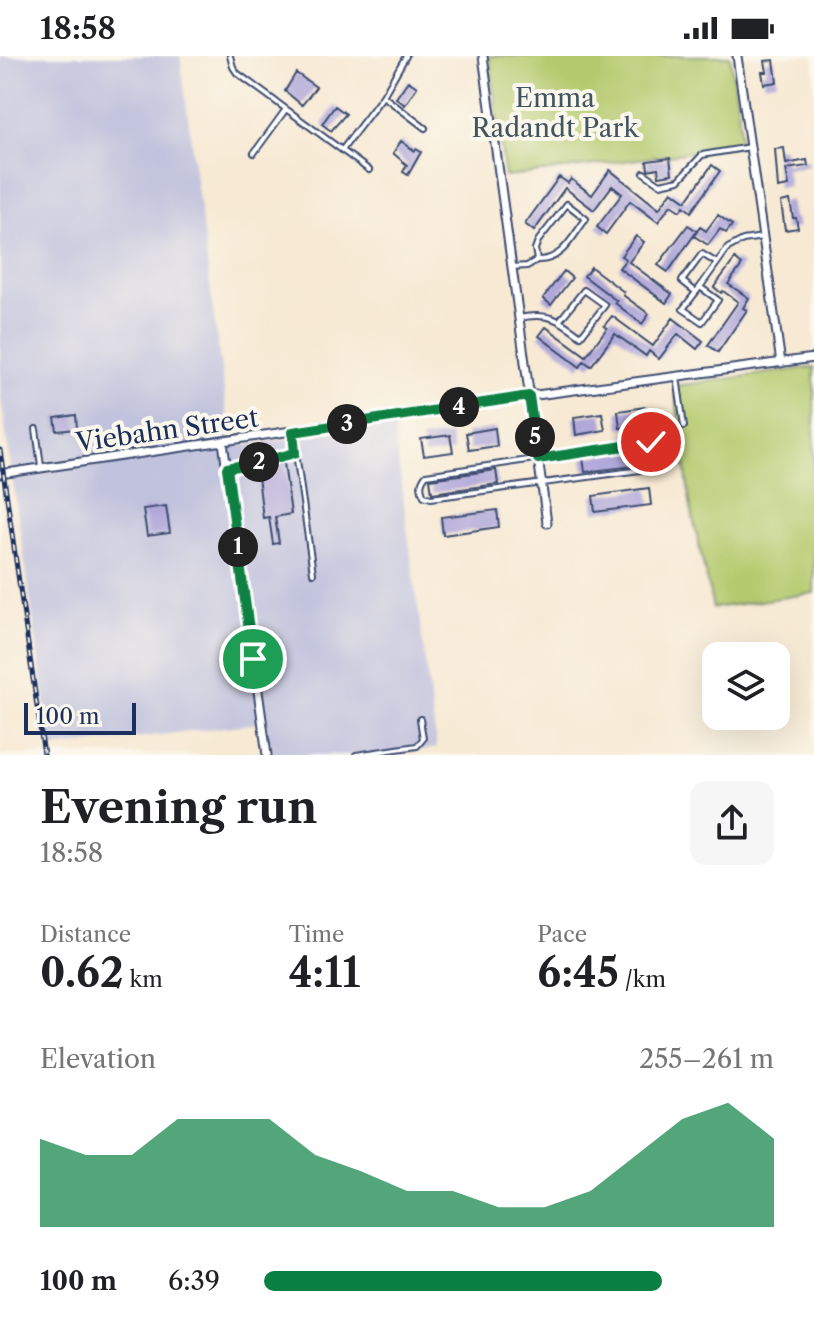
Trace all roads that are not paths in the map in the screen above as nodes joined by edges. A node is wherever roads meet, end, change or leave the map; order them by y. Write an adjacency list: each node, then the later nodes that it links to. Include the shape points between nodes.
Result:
1 (230, 56): 6 (lane, via 237,73)
2 (406, 56): 5 (lane)
3 (483, 56): 16 (street)
4 (737, 56): 8 (street)
5 (383, 96): 7 (lane); 9 (lane)
6 (286, 109): 9 (lane); 10 (lane)
7 (425, 128)
8 (750, 147): 12 (lane, via 702,155 679,180 660,184); 13 (street)
9 (342, 150): 11 (lane)
10 (254, 153)
11 (369, 170)
12 (644, 173)
13 (763, 237): 15 (lane, via 728,248); 21 (street)
14 (537, 260): 14 (lane, via 538,241 567,204 586,219 559,255); 16 (lane)
15 (717, 263): 17 (lane); 17 (lane, via 702,254 682,281)
16 (512, 267): 18 (street)
17 (698, 290): 17 (lane, via 683,309 702,322 718,300)
18 (519, 318): 19 (lane, via 537,314); 23 (street)
19 (560, 320): 19 (lane, via 581,336 605,305 584,290)
20 (814, 358): 21 (street, Viebahn Street)
21 (781, 363): 22 (street, Viebahn Street)
22 (677, 377): 23 (street, Viebahn Street); 24 (lane)
23 (529, 396): 26 (street, Viebahn Street); 29 (street)
24 (684, 426)
25 (36, 429): 30 (lane)
26 (293, 432): 27 (street, Viebahn Street); 28 (lane)
27 (223, 442): 30 (street, Viebahn Street); 31 (street)
28 (295, 453): 31 (lane); 35 (lane)
29 (538, 459): 33 (street); 33 (lane, via 426,475 421,489 431,498); 33 (lane, via 651,442 662,454 655,468)
30 (41, 468): 32 (street, Viebahn Street)
31 (227, 468): 37 (street)
32 (0, 474)
33 (542, 483): 34 (street)
34 (547, 523)
35 (313, 573)
36 (420, 719): 38 (lane, via 423,739 417,746)
37 (267, 755)
38 (356, 755)

